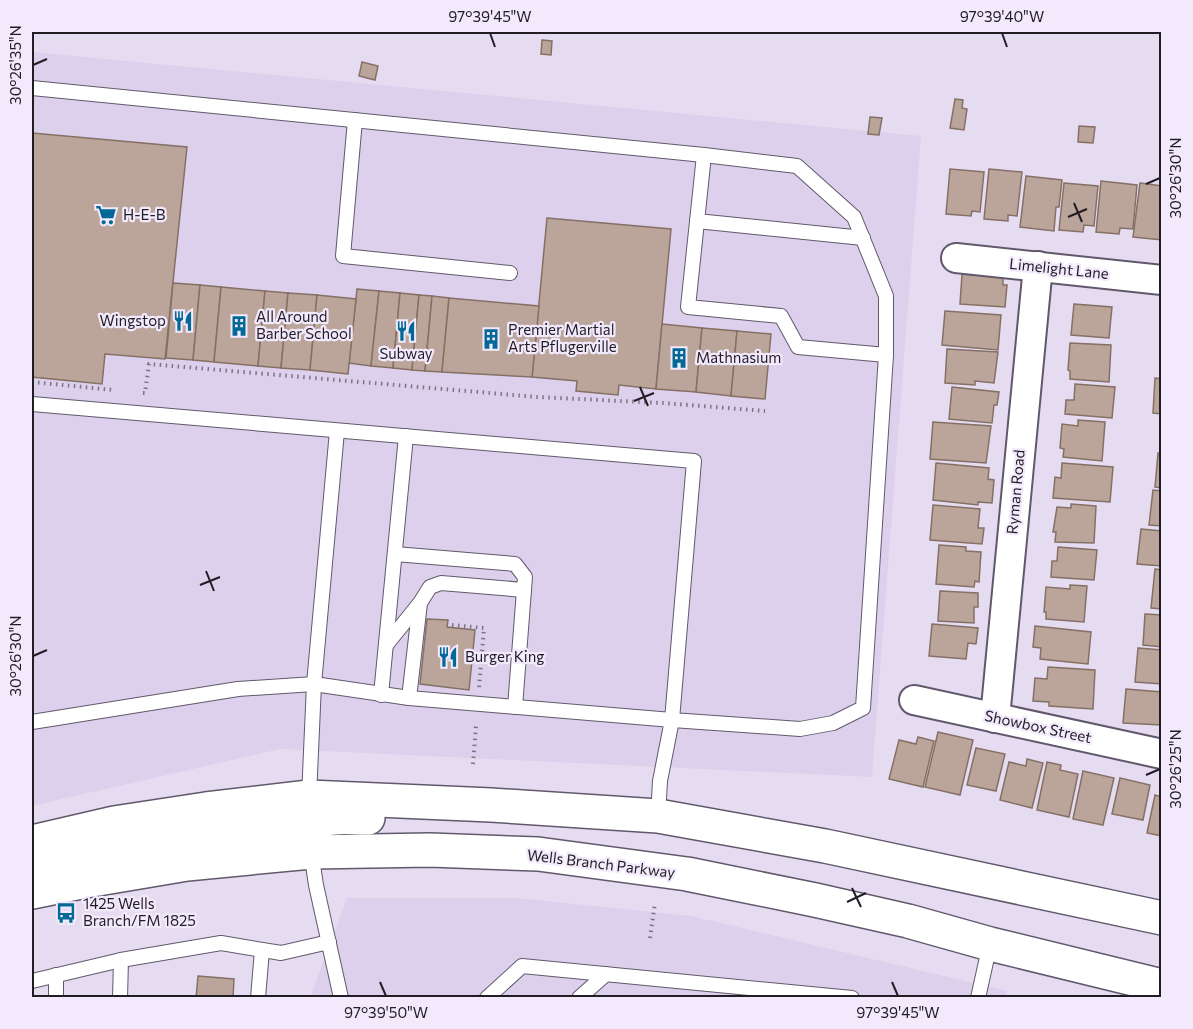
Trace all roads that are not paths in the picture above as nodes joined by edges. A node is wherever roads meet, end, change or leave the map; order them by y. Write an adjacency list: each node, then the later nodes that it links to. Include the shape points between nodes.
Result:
1 (32, 88): 2 (lane)
2 (355, 120): 3 (lane); 8 (lane, via 343,256)
3 (704, 155): 4 (lane); 5 (lane, via 797,166 854,217)
4 (697, 221): 5 (lane); 10 (lane, via 688,307 781,316 798,346)
5 (863, 238): 10 (lane, via 886,296)
6 (956, 258): 7 (street, Limelight Lane)
7 (1038, 266): 9 (street, Limelight Lane); 23 (street, Ryman Road)
8 (510, 273)
9 (1161, 280)
10 (886, 355): 24 (lane, via 862,708 833,723 800,729)
11 (32, 404): 12 (lane)
12 (337, 431): 13 (lane); 18 (lane)
13 (406, 436): 14 (lane); 24 (lane, via 694,461)
14 (395, 554): 15 (lane, via 515,564 525,577); 17 (lane)
15 (524, 590): 16 (lane, via 441,583 430,587); 22 (lane)
16 (420, 603): 17 (lane); 20 (lane)
17 (386, 645): 19 (lane)
18 (314, 684): 19 (lane); 25 (lane, via 238,689); 27 (lane)
19 (381, 695): 20 (lane)
20 (409, 698): 22 (lane)
21 (914, 700): 23 (street, Showbox Street)
22 (514, 707): 24 (lane)
23 (995, 718): 26 (street, Showbox Street)
24 (672, 720): 28 (lane, via 660,781)
25 (32, 722)
26 (1161, 754)
27 (309, 797): 28 (main road); 29 (main road, via 114,823); 31 (main road, via 307,819 287,829 103,852)
28 (658, 816): 30 (main road, via 620,833 453,820 327,818 314,827); 33 (main road, via 825,846)
29 (32, 842)
30 (311, 852): 32 (main road, Wells Branch Parkway, via 187,864); 34 (lane); 35 (main road, Wells Branch Parkway, via 430,850 538,854 710,879 908,921)
31 (32, 870)
32 (32, 892)
33 (1161, 918)
34 (329, 942): 36 (lane, via 281,953); 45 (lane)
35 (990, 944): 41 (main road, Wells Branch Parkway); 49 (lane)
36 (262, 950): 37 (lane, via 221,943); 44 (lane)
37 (121, 960): 39 (lane); 43 (lane)
38 (606, 974): 46 (lane, via 522,966); 47 (lane); 48 (lane)
39 (56, 975): 40 (lane); 42 (lane)
40 (32, 981)
41 (1161, 986)
42 (56, 998)
43 (120, 998)
44 (258, 998)
45 (341, 998)
46 (487, 998)
47 (579, 998)
48 (852, 998)
49 (978, 998)

